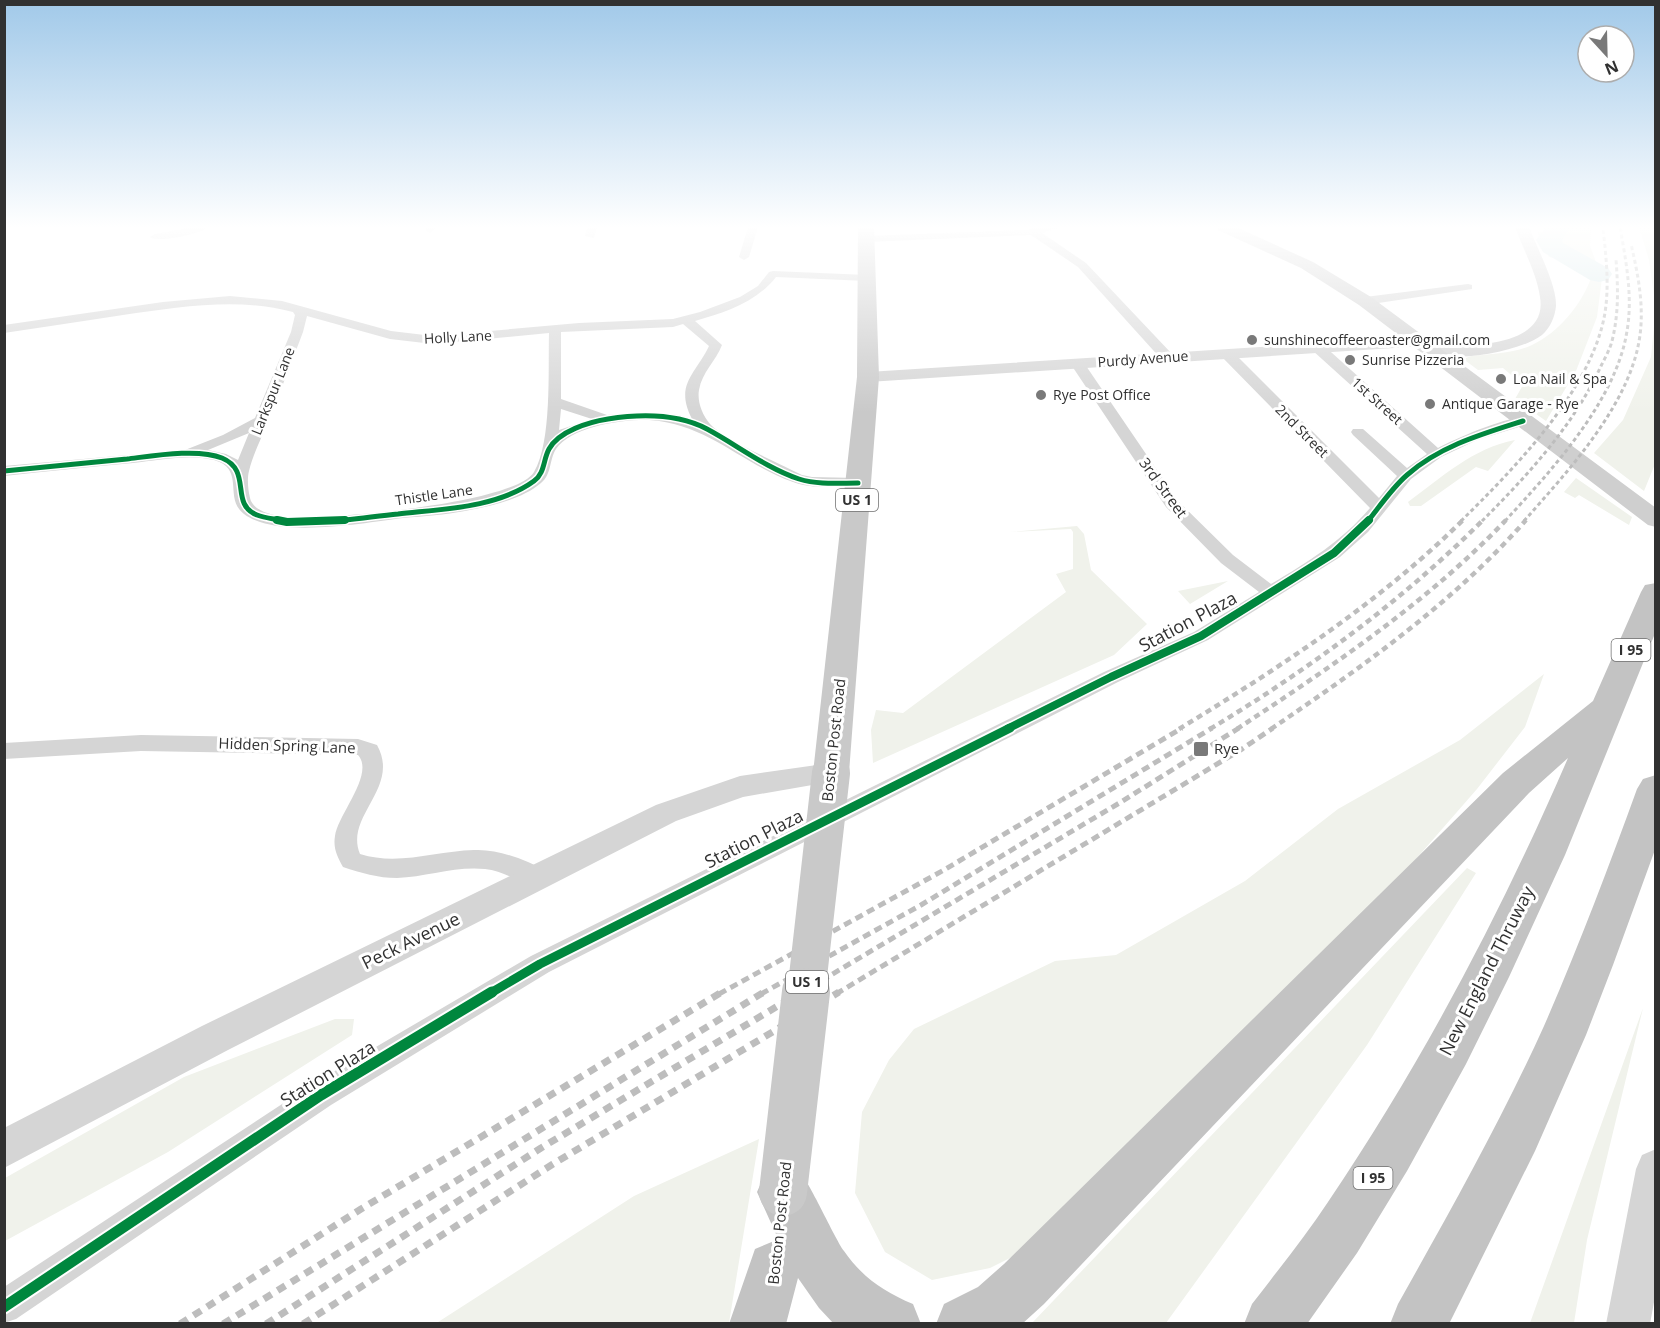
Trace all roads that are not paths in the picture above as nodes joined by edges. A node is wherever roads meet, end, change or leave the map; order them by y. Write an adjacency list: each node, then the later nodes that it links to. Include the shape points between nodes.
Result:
1 (759, 289): 9 (street, Holly Lane)
2 (867, 289): 19 (main road, Boston Post Road / US 1)
3 (1104, 289): 17 (street)
4 (1346, 289): 7 (main road)
5 (1453, 289): 7 (street)
6 (1545, 289): 15 (street, Purdy Avenue, via 1548,307 1542,325 1525,338 1475,349)
7 (1365, 301): 15 (main road)
8 (297, 308): 10 (street, Holly Lane); 12 (street, Holly Lane, via 266,302 210,301); 13 (street, Larkspur Lane)
9 (687, 321): 11 (street, Holly Lane); 20 (street, via 716,345 696,377)
10 (354, 326): 11 (street, Holly Lane, via 433,340); 13 (street)
11 (555, 329): 21 (street, Thistle Lane)
12 (4, 330)
13 (310, 330): 24 (street, Larkspur Lane)
14 (1317, 347): 15 (street, Purdy Avenue); 16 (street, Purdy Avenue); 30 (street, 1st Street)
15 (1424, 347): 25 (main road)
16 (1226, 353): 17 (street, Purdy Avenue); 35 (street, 2nd Street)
17 (1167, 357): 18 (street, Purdy Avenue)
18 (1077, 363): 19 (street, Purdy Avenue); 38 (street, 3rd Street, via 1172,504 1227,560)
19 (868, 377): 34 (main road, Boston Post Road / US 1)
20 (690, 399): 22 (street); 26 (street)
21 (555, 401): 23 (street); 28 (street, Thistle Lane)
22 (647, 416): 23 (street); 26 (street, via 678,419)
23 (607, 419): 28 (street, via 564,433)
24 (262, 420): 29 (street); 32 (street, Larkspur Lane)
25 (1523, 421): 30 (street, Station Plaza, via 1472,437); 36 (main road)
26 (705, 428): 34 (street, via 797,478)
27 (1358, 432): 33 (street)
28 (549, 448): 32 (street, Thistle Lane, via 541,474 505,496 464,506 334,521 288,522 256,515 242,499)
29 (184, 454): 31 (street); 32 (street, via 221,457)
30 (1436, 454): 33 (street, Station Plaza)
31 (4, 471)
32 (240, 474)
33 (1406, 476): 35 (street, Station Plaza)
34 (858, 483): 41 (main road, Boston Post Road / US 1)
35 (1379, 508): 38 (street, Station Plaza, via 1348,542)
36 (1656, 520)
37 (1656, 592): 39 (highway, New England Thruway / I 95)
38 (1271, 594): 48 (street, Station Plaza, via 1176,649 1111,676 498,987 312,1101)
39 (1606, 709): 52 (highway, via 1516,783 1024,1284 998,1307); 53 (highway, New England Thruway / I 95, via 1534,879 1461,1026 1346,1223)
40 (4, 751): 43 (street, Hidden Spring Lane, via 141,742 358,747 369,750 373,769 347,833 346,847 351,860 369,868 392,869 494,860 514,865)
41 (831, 773): 43 (street, Peck Avenue, via 740,787 707,797 666,813); 46 (main road, Boston Post Road / US 1, bridge)
42 (1656, 789): 54 (highway, via 1612,913 1548,1069)
43 (537, 878): 44 (street, Peck Avenue)
44 (4, 1149)
45 (1656, 1169): 55 (street)
46 (783, 1192): 47 (main road, Boston Post Road / US 1); 51 (highway, via 822,1266 840,1291 861,1309)
47 (774, 1268): 49 (highway); 50 (main road, Boston Post Road / US 1)
48 (4, 1306)
49 (757, 1323)
50 (771, 1323)
51 (893, 1323)
52 (964, 1323)
53 (1272, 1323)
54 (1418, 1323)
55 (1628, 1323)

